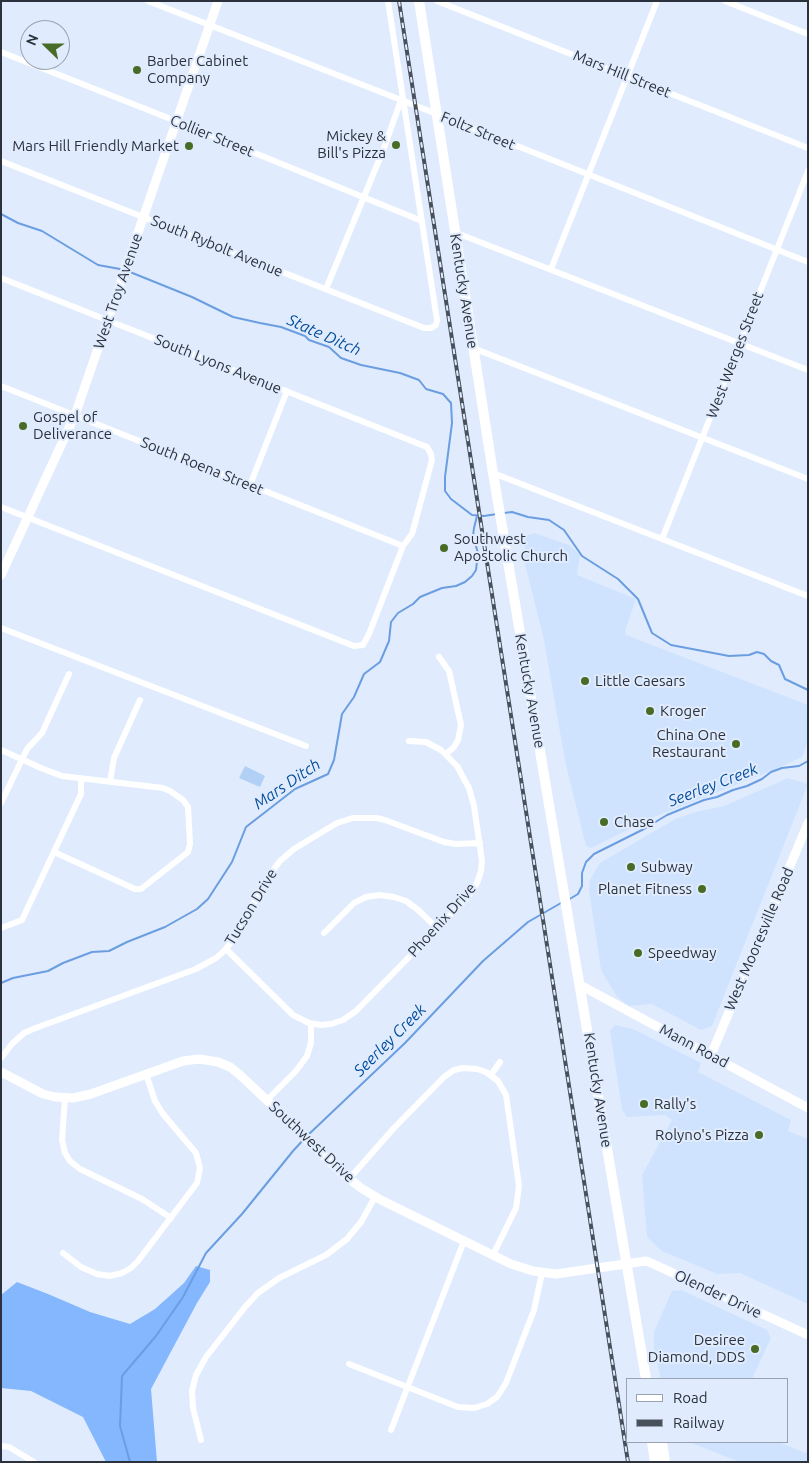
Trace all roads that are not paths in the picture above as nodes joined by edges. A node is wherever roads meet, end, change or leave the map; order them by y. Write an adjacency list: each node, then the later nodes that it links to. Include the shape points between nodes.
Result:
1 (148, 1): 8 (street, Foltz Street)
2 (218, 1): 8 (street, West Troy Avenue)
3 (388, 1): 12 (street)
4 (419, 1): 13 (main road, Kentucky Avenue)
5 (657, 1): 11 (street)
6 (725, 1): 9 (street)
7 (438, 2): 11 (street, Mars Hill Street)
8 (210, 26): 12 (street, Foltz Street); 14 (street, West Troy Avenue)
9 (808, 34)
10 (1, 52): 14 (street, Collier Street)
11 (627, 76): 15 (street, Mars Hill Street); 18 (street)
12 (403, 101): 13 (street, Foltz Street); 19 (street); 21 (street)
13 (437, 114): 18 (street, Foltz Street); 22 (main road, Kentucky Avenue)
14 (176, 121): 19 (street, Collier Street); 20 (street, West Troy Avenue)
15 (808, 148)
16 (1, 161): 20 (street, South Rybolt Avenue)
17 (808, 171): 23 (street, West Werges Street)
18 (588, 175): 23 (street, Foltz Street); 25 (street)
19 (364, 197): 21 (street, Collier Street); 27 (street)
20 (143, 217): 27 (street, South Rybolt Avenue); 28 (street, West Troy Avenue)
21 (422, 221): 27 (street, South Rybolt Avenue, via 437,320 434,327 424,328)
22 (454, 232): 25 (street); 30 (main road, Kentucky Avenue)
23 (777, 250): 24 (street, Foltz Street); 29 (street, West Werges Street)
24 (808, 262)
25 (551, 269): 29 (street)
26 (1, 278): 28 (street, South Lyons Avenue)
27 (326, 289)
28 (108, 320): 33 (street, South Lyons Avenue); 34 (street, West Troy Avenue)
29 (740, 343): 31 (street); 35 (street, West Werges Street)
30 (473, 348): 35 (street); 36 (main road, Kentucky Avenue)
31 (808, 370)
32 (1, 386): 34 (street, South Roena Street)
33 (287, 391): 38 (street); 42 (street, South Lyons Avenue, via 427,447 432,460 412,534)
34 (75, 415): 38 (street, South Roena Street); 40 (street, West Troy Avenue)
35 (703, 438): 37 (street); 41 (street, West Werges Street)
36 (493, 473): 41 (street); 64 (main road, Kentucky Avenue)
37 (808, 479)
38 (250, 485): 42 (street, South Roena Street)
39 (1, 507): 40 (street)
40 (28, 517): 42 (street, via 354,646 363,645 369,634); 43 (street, West Troy Avenue)
41 (662, 539): 44 (street)
42 (403, 546)
43 (1, 575)
44 (808, 596)
45 (1, 628): 50 (street)
46 (439, 657): 52 (street, via 448,671 460,725 458,740)
47 (69, 674): 53 (street, via 42,733 26,749)
48 (140, 700): 55 (street, via 114,758)
49 (409, 741): 52 (street, via 429,743)
50 (306, 746)
51 (1, 750): 53 (street)
52 (446, 754): 58 (street, Phoenix Drive, via 469,788)
53 (22, 759): 54 (street, via 58,775); 56 (street)
54 (81, 779): 55 (street); 59 (street, via 81,794)
55 (110, 782): 59 (street, via 163,788 183,800 188,807 188,852 144,888 138,889)
56 (1, 803)
57 (808, 823): 66 (street, West Mooresville Road)
58 (480, 843): 61 (street, Phoenix Drive, via 482,861 477,883); 63 (street, Tucson Drive, via 444,842 376,818 353,818 338,823 280,861)
59 (54, 852): 60 (street, via 22,920)
60 (1, 928)
61 (437, 928): 62 (street, via 406,901 378,895 354,903); 65 (street, Phoenix Drive, via 348,1017 331,1024)
62 (324, 933)
63 (226, 949): 65 (street, via 293,1015); 67 (street, Tucson Drive, via 196,969 24,1033)
64 (580, 986): 66 (street, Mann Road); 81 (main road, Kentucky Avenue)
65 (311, 1024): 73 (street, via 307,1056)
66 (710, 1055): 74 (street, Mann Road)
67 (1, 1058)
68 (500, 1062): 71 (street)
69 (1, 1072): 72 (street, Southwest Drive, via 43,1094)
70 (146, 1074): 72 (street, Southwest Drive, via 84,1097); 73 (street, Southwest Drive, via 189,1060 215,1061 235,1071); 77 (street, via 158,1106 193,1148 200,1162 197,1184)
71 (491, 1075): 75 (street, via 470,1068 449,1073); 80 (street, via 506,1095 519,1186 516,1208)
72 (65, 1098): 77 (street, via 62,1140 70,1161)
73 (267, 1100): 75 (street, Southwest Drive)
74 (808, 1108)
75 (349, 1179): 76 (street, Southwest Drive)
76 (375, 1197): 78 (street, Southwest Drive); 88 (street, via 347,1239 326,1255 279,1278 258,1293 206,1357 192,1390)
77 (171, 1218): 79 (street, via 135,1264 119,1274 106,1276 94,1273)
78 (464, 1241): 80 (street, Southwest Drive); 86 (street)
79 (63, 1254)
80 (493, 1255): 82 (street, Southwest Drive, via 517,1267)
81 (627, 1264): 82 (street, Southwest Drive, via 568,1273); 83 (street, Olender Drive, via 650,1262); 85 (main road, Kentucky Avenue)
82 (542, 1273): 86 (street, via 534,1310 505,1386 497,1397 487,1404 468,1408)
83 (808, 1335)
84 (349, 1364): 86 (street)
85 (646, 1378)
86 (408, 1387): 87 (street)
87 (391, 1430)
88 (201, 1440)
89 (652, 1443): 93 (main road)
90 (662, 1443): 94 (main road)
91 (1, 1446): 92 (street, via 9,1446)
92 (34, 1462)
93 (655, 1462)
94 (666, 1462)

